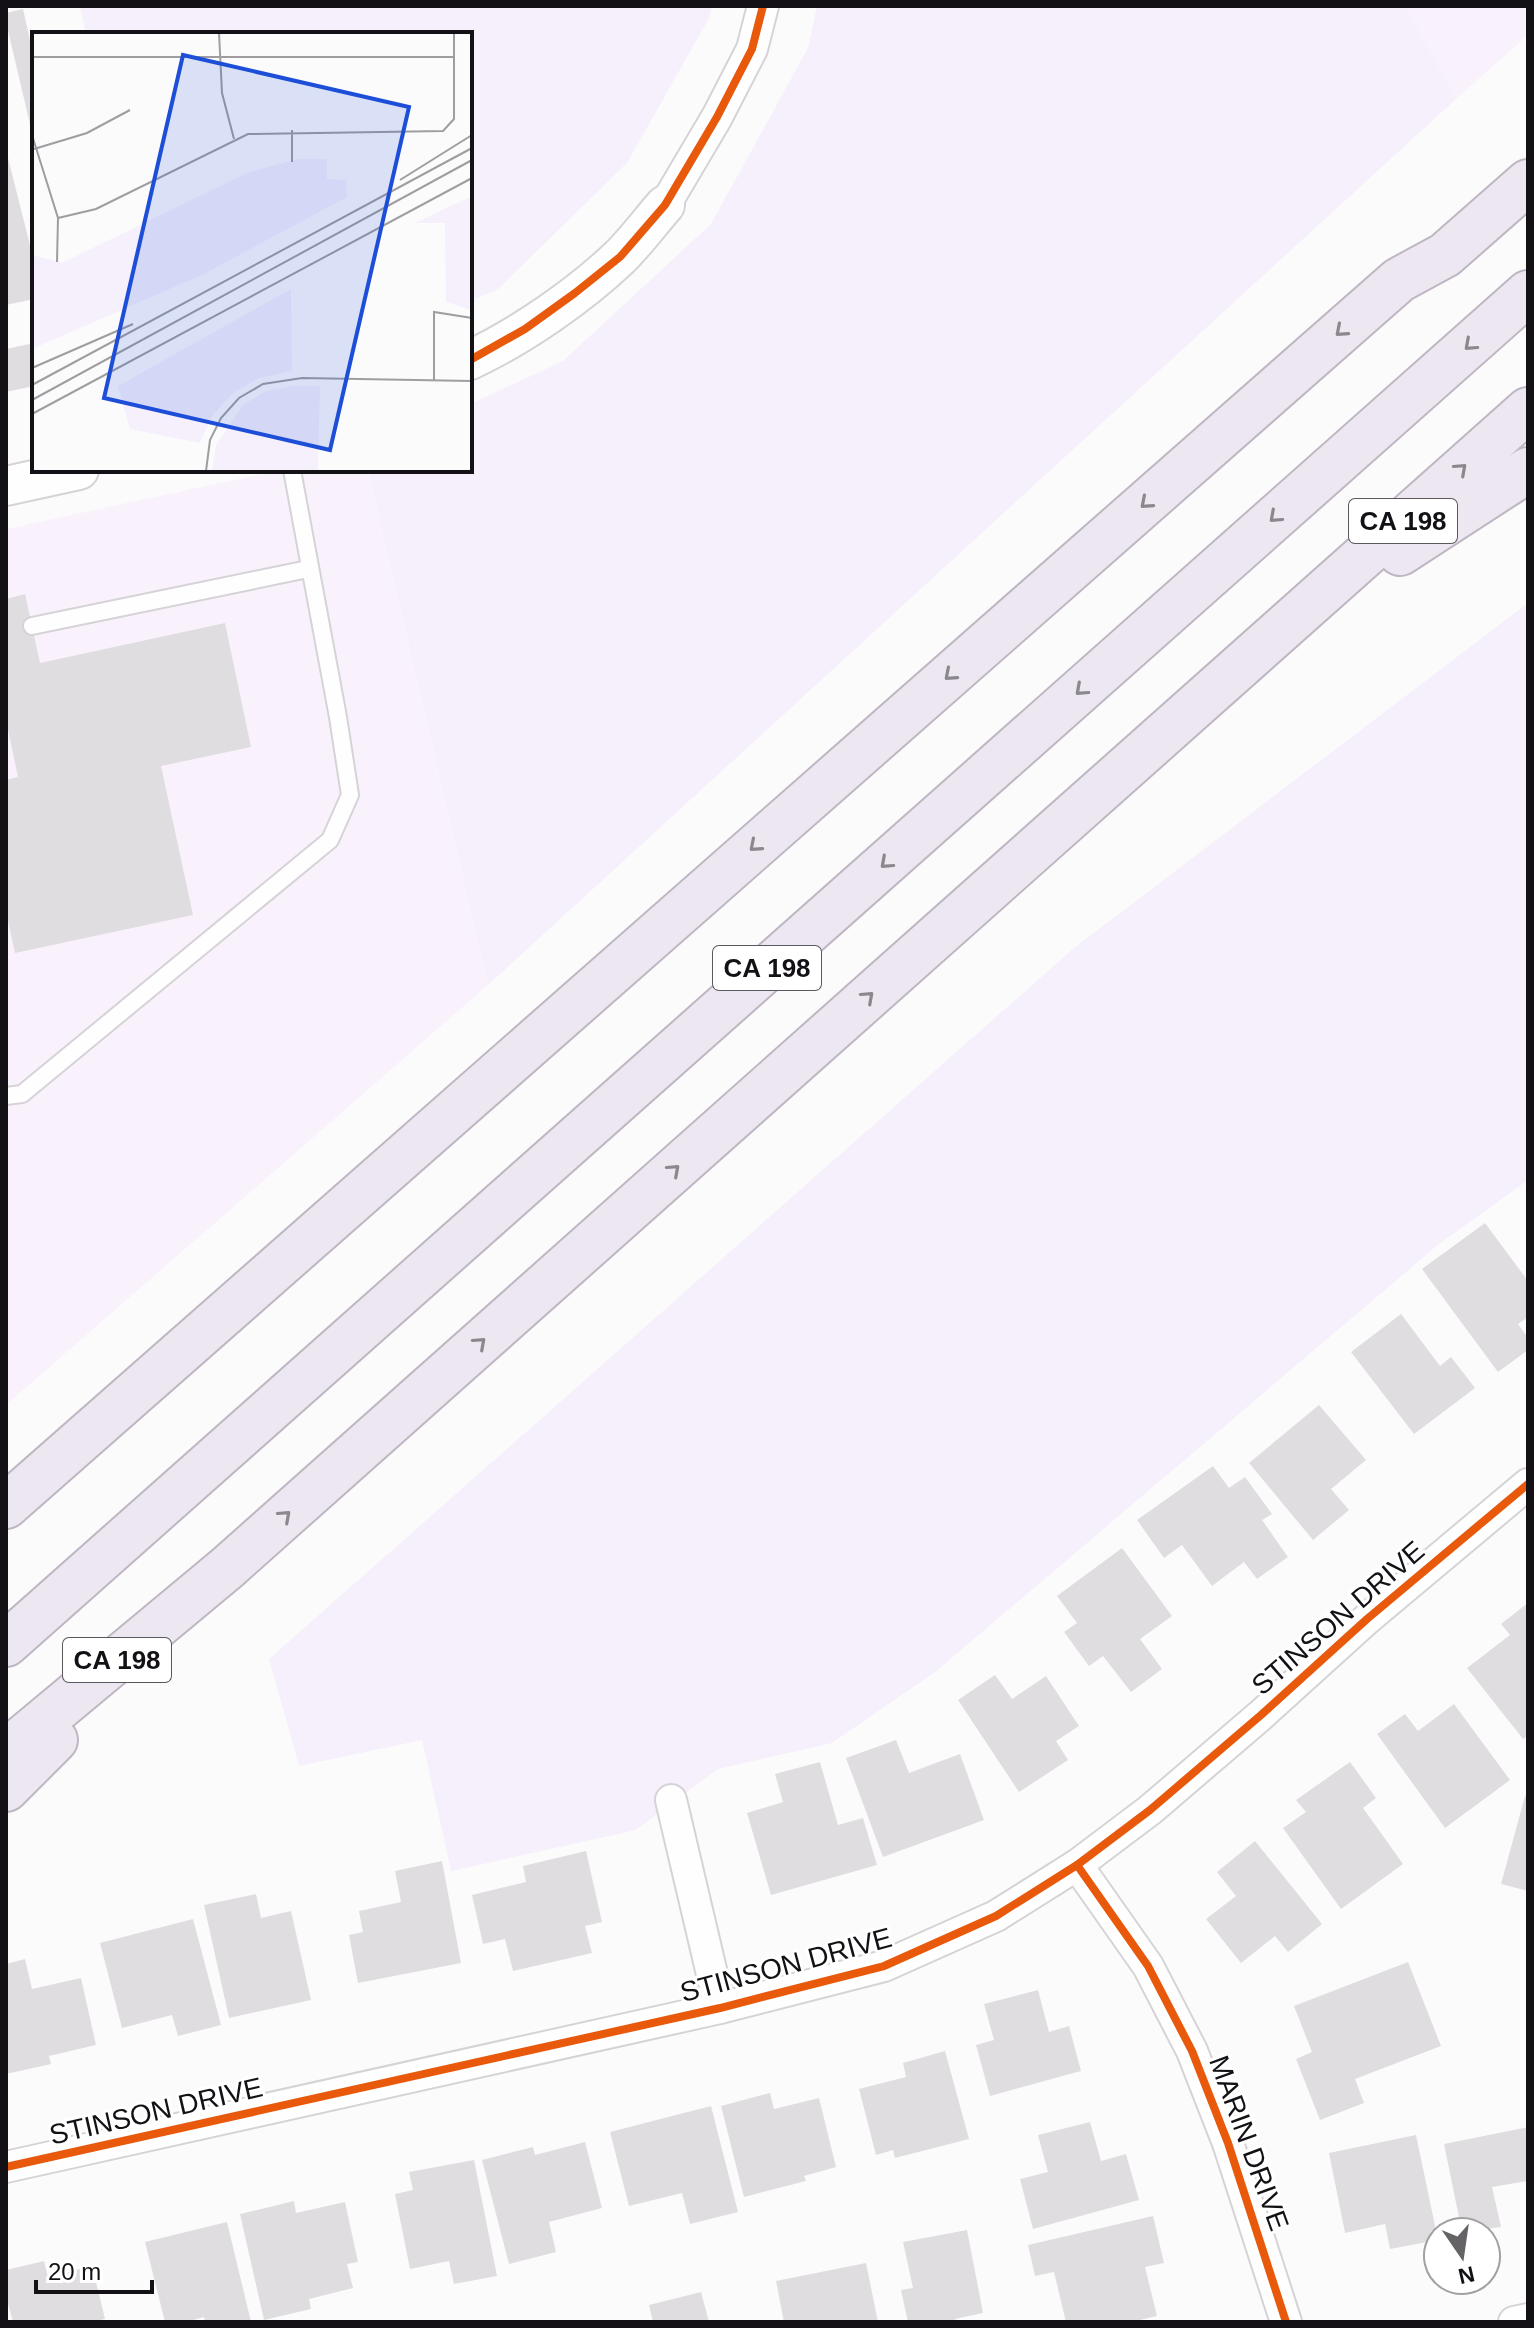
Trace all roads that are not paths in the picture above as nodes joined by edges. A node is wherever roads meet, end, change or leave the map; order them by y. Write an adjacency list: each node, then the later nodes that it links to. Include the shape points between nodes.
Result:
1 (763, 6): 4 (street, via 752,49)
2 (1528, 148): 5 (highway, via 1425,242)
3 (1528, 182): 5 (highway, via 1445,255)
4 (665, 205): 7 (street, via 620,257 575,293)
5 (1399, 280): 18 (highway, one-way to 18)
6 (1528, 293): 20 (highway, CA 198, one-way to 20)
7 (472, 359)
8 (1528, 410): 15 (highway, CA 198, one-way to 8)
9 (1528, 470): 15 (highway)
10 (70, 472): 12 (street)
11 (292, 472): 13 (lane)
12 (6, 486)
13 (308, 569): 14 (lane); 16 (lane, via 350,795 330,840 22,1094)
14 (32, 626)
15 (1277, 632): 19 (highway, CA 198, one-way to 15)
16 (6, 1096)
17 (1528, 1484): 24 (street, STINSON DRIVE, via 1161,1801)
18 (6, 1506)
19 (227, 1568): 21 (highway, CA 198); 22 (highway)
20 (6, 1644)
21 (6, 1752)
22 (6, 1789)
23 (671, 1800): 25 (street)
24 (1077, 1865): 25 (street, STINSON DRIVE, via 996,1916 884,1966); 28 (street, MARIN DRIVE, via 1148,1966 1192,2051)
25 (720, 2008): 26 (street, STINSON DRIVE)
26 (6, 2167)
27 (1528, 2319): 29 (street)
28 (1286, 2322)
29 (1514, 2322)

